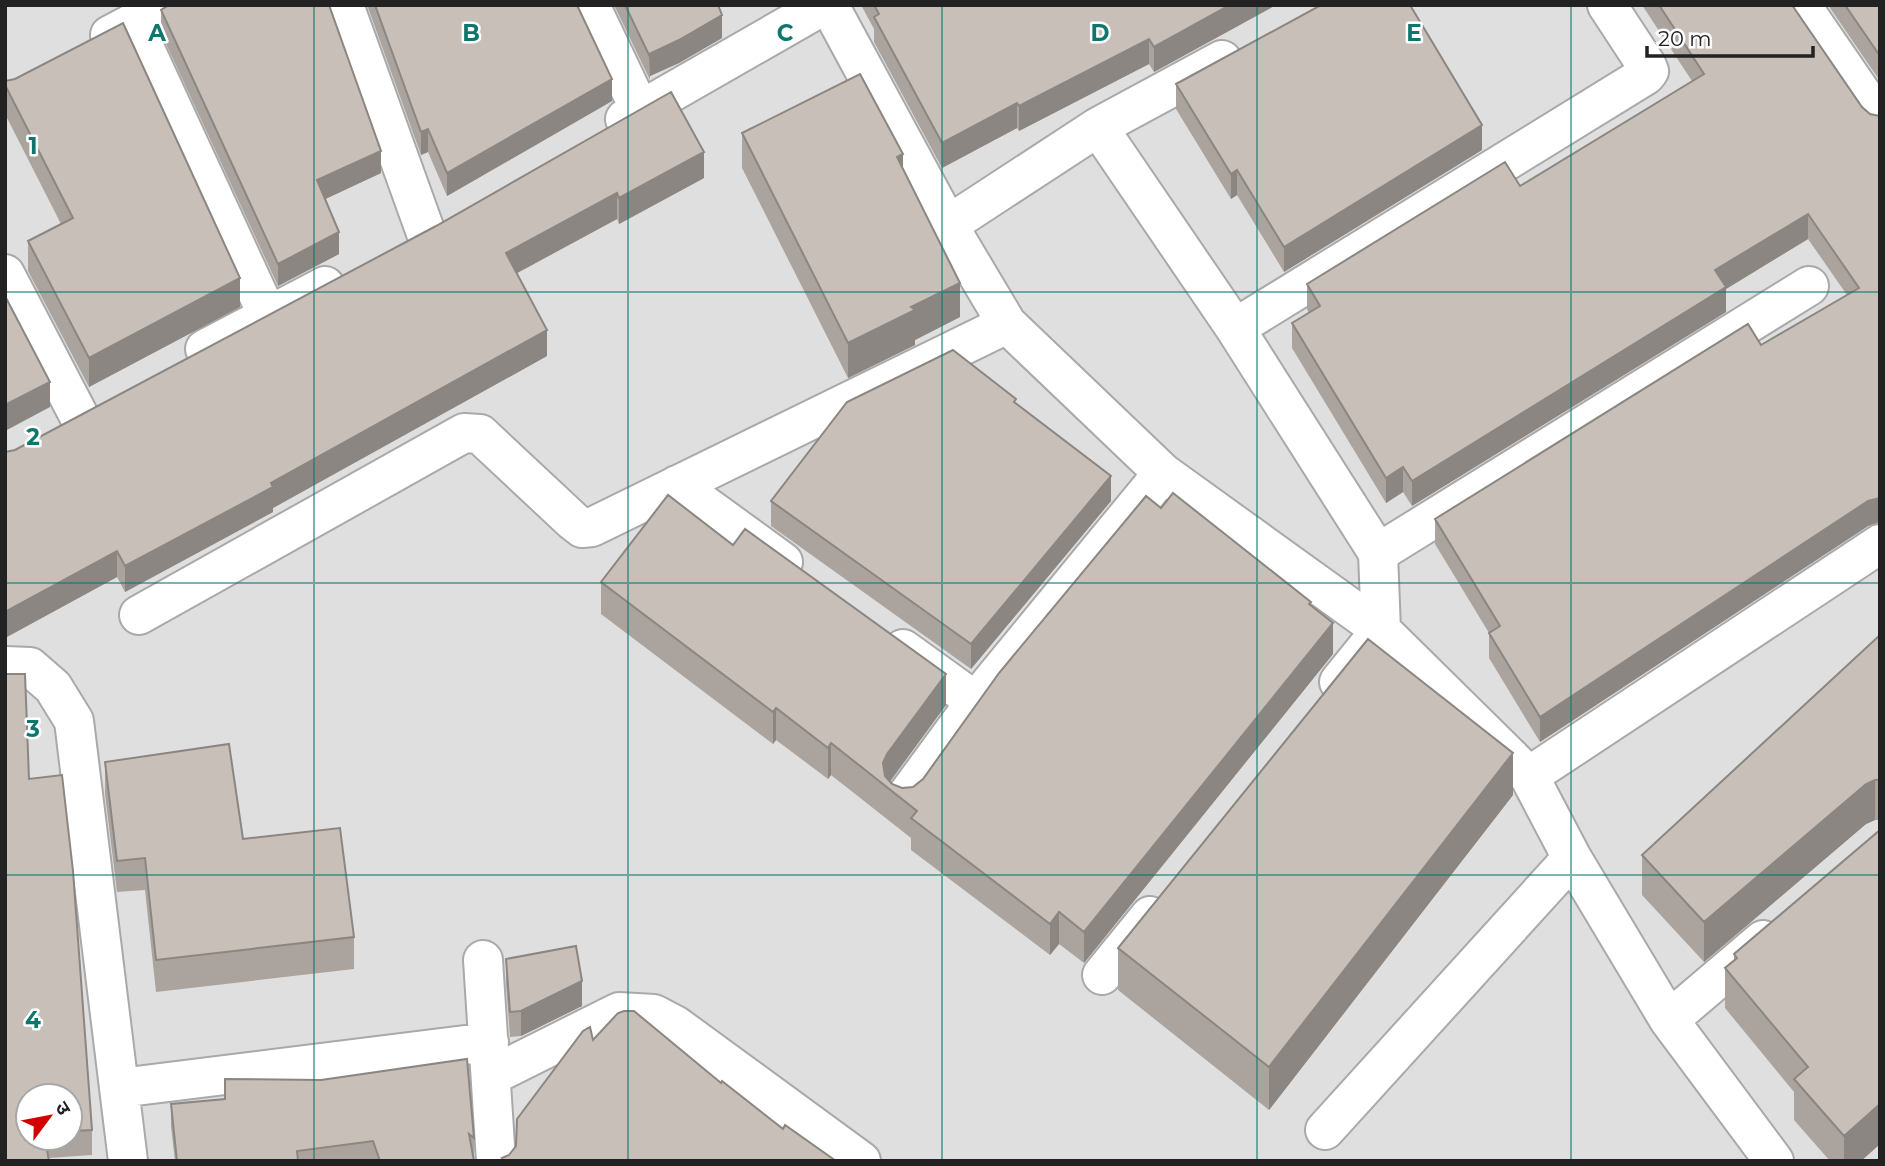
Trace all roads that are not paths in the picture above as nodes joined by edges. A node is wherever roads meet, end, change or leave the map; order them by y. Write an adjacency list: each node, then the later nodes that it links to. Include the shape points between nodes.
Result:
1 (167, 5): 8 (street)
2 (344, 5): 15 (street, via 414,239)
3 (590, 5): 11 (street)
4 (824, 5): 11 (street)
5 (829, 5): 16 (street)
6 (1607, 5): 22 (street, via 1647,66 1646,75)
7 (1801, 5): 12 (street)
8 (133, 23): 10 (street); 20 (street)
9 (1251, 44): 13 (street)
10 (75, 53)
11 (640, 110): 14 (street)
12 (1880, 120)
13 (1098, 127): 16 (street); 22 (street)
14 (592, 138)
15 (461, 213)
16 (948, 225): 21 (street)
17 (353, 271): 20 (street)
18 (5, 274): 24 (street, via 67,423)
19 (1809, 286): 28 (street)
20 (268, 316): 23 (street)
21 (1007, 324): 25 (street); 26 (street)
22 (1235, 327): 28 (street)
23 (173, 366)
24 (115, 397)
25 (1163, 473): 31 (street); 34 (street)
26 (677, 485): 29 (street); 30 (street, via 582,528 480,435 464,433)
27 (1880, 544): 36 (street)
28 (1378, 553): 31 (street)
29 (813, 583)
30 (139, 615)
31 (1381, 630): 35 (street); 36 (street)
32 (880, 632): 34 (street, via 971,698)
33 (5, 666): 45 (street, via 30,667 53,687 74,721)
34 (979, 697): 37 (street)
35 (1320, 705)
36 (1528, 776): 38 (street)
37 (905, 797)
38 (1572, 858): 43 (street); 46 (street)
39 (1172, 888): 42 (street)
40 (1785, 921): 43 (street)
41 (483, 960): 44 (street)
42 (1102, 975)
43 (1669, 1020): 50 (street)
44 (490, 1059): 45 (street); 48 (street); 49 (street, via 619,1012 654,1014)
45 (120, 1088): 47 (street)
46 (1325, 1130)
47 (128, 1161)
48 (496, 1161)
49 (861, 1161)
50 (1774, 1161)

